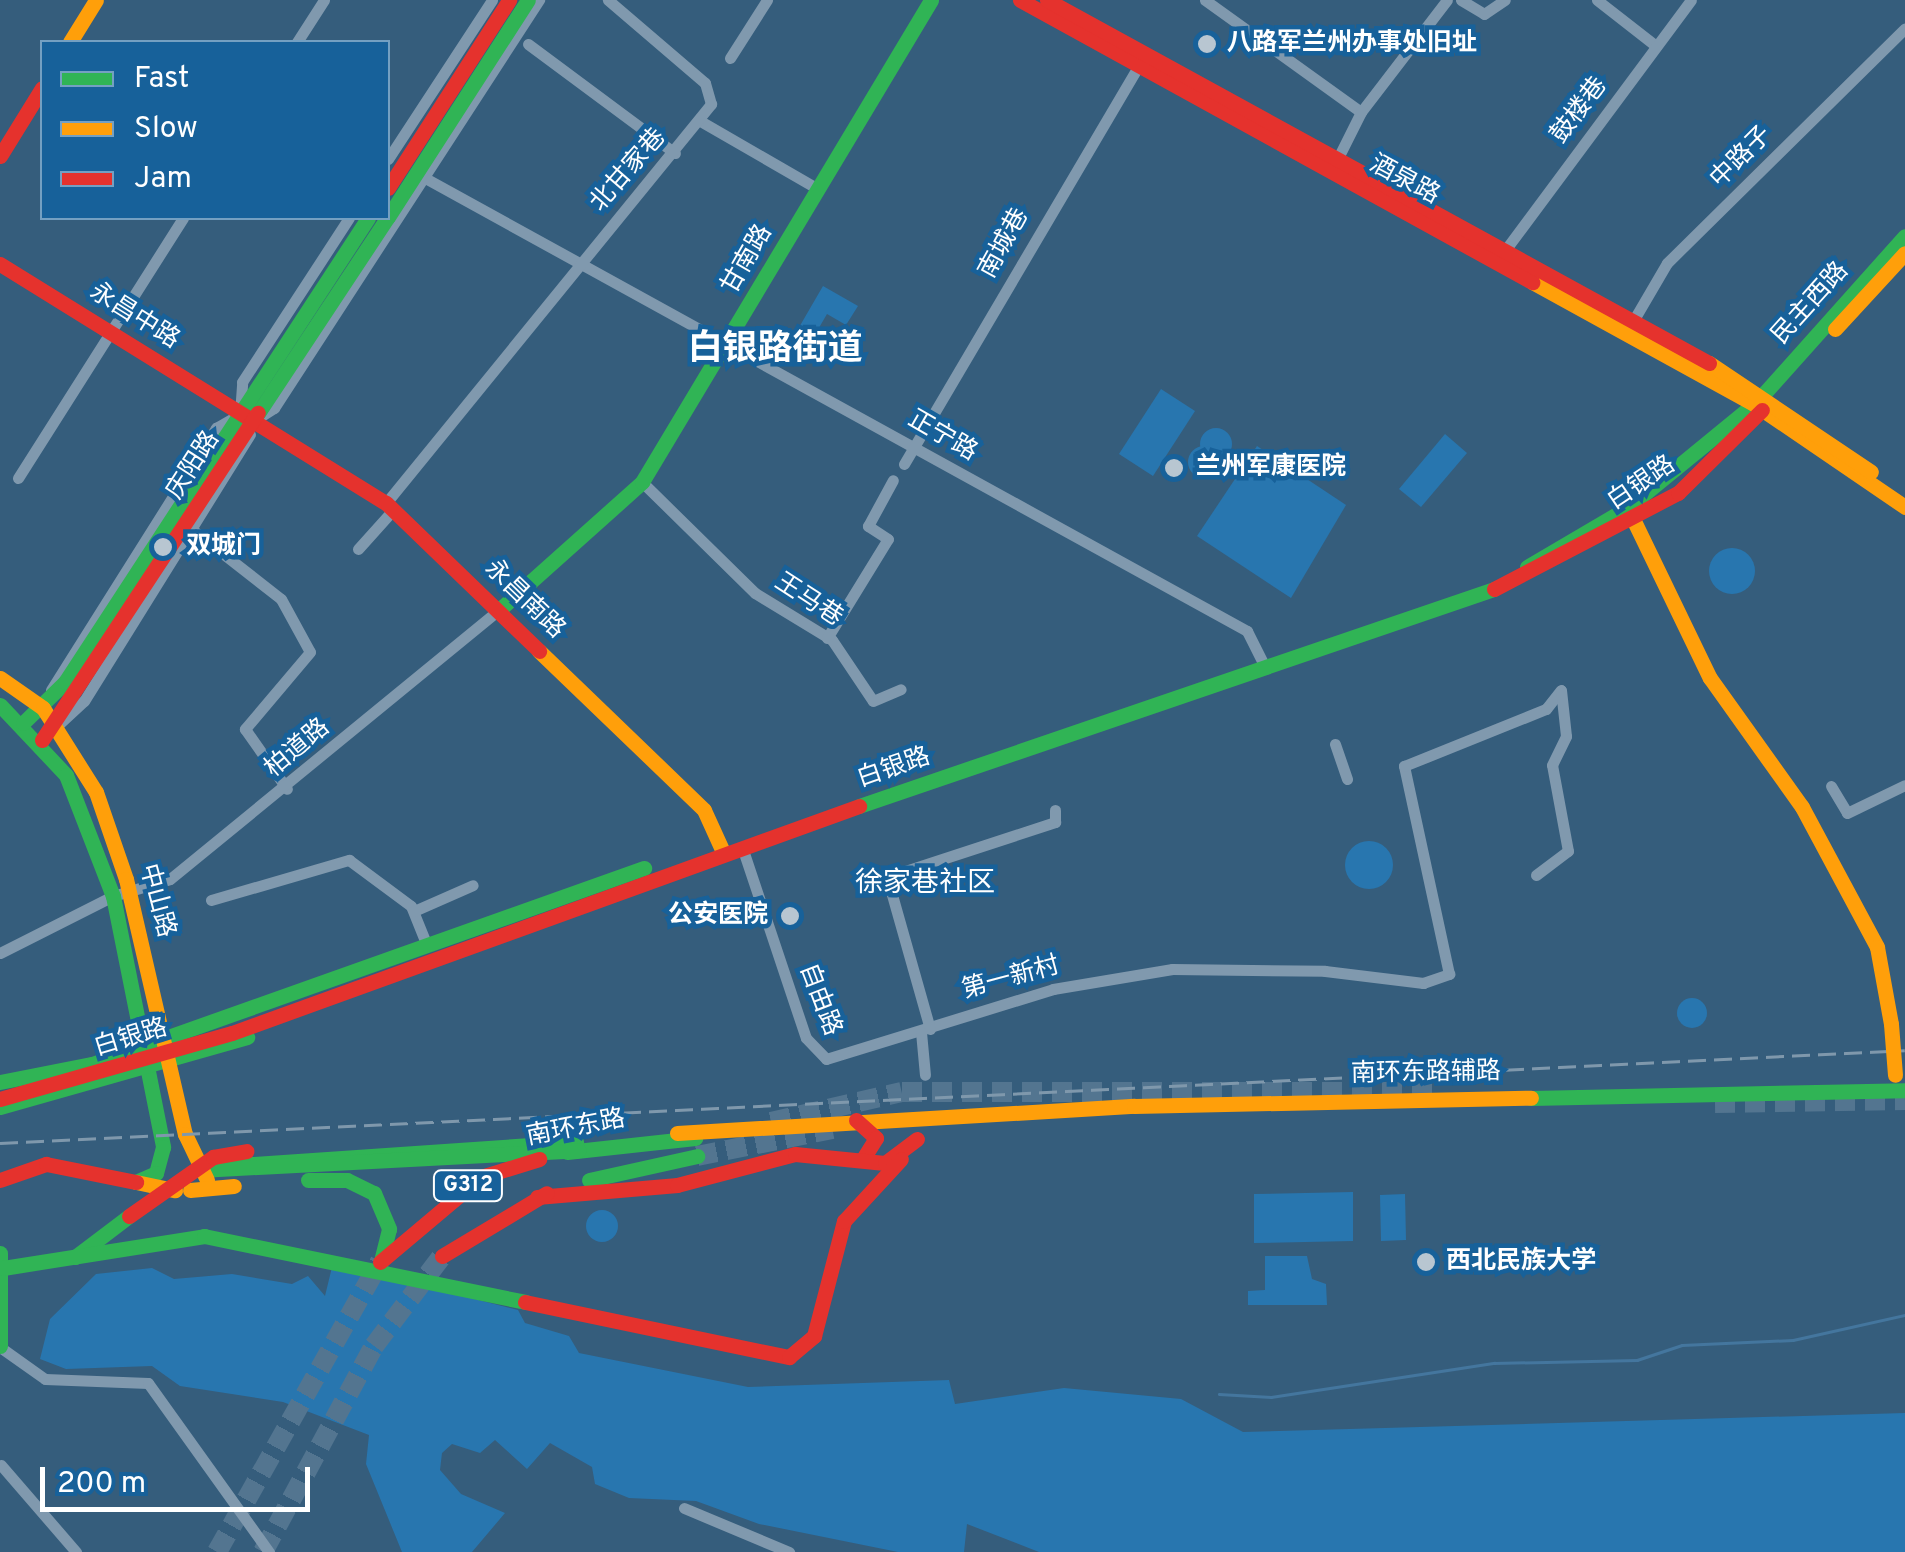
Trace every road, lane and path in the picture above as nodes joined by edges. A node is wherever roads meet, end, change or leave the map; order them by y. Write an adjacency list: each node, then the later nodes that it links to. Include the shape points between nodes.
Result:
1 (96, 0): 20 (main road)
2 (105, 0): 21 (main road)
3 (324, 0): 22 (street)
4 (492, 0): 32 (street)
5 (509, 0): 37 (main road)
6 (528, 0): 36 (main road, 庆阳路)
7 (539, 0): 36 (street)
8 (608, 0): 30 (street, via 704,83 710,104)
9 (767, 0): 25 (street)
10 (931, 0): 38 (main road, 甘南路)
11 (1020, 0): 26 (main road, 酒泉路)
12 (1046, 0): 34 (main road, 酒泉路)
13 (1205, 0): 29 (street)
14 (1447, 0): 29 (street, 酒泉路)
15 (1462, 0): 16 (street, via 1484,14)
16 (1505, 0)
17 (1597, 0): 24 (street)
18 (1691, 0): 24 (street, 鼓楼巷)
19 (1905, 28): 49 (street, 中路子, via 1667,263)
20 (71, 40)
21 (80, 40)
22 (298, 40)
23 (528, 44): 31 (street)
24 (1656, 46): 45 (street, 鼓楼巷)
25 (730, 58)
26 (1140, 64): 49 (main road, 酒泉路); 54 (street, 南城巷)
27 (40, 91): 33 (main road)
28 (40, 105): 35 (main road)
29 (1361, 112): 34 (street, 酒泉路)
30 (702, 122): 31 (street, 北甘家巷); 38 (street, 北甘家巷)
31 (675, 153): 47 (street, 北甘家巷)
32 (390, 155)
33 (0, 156)
34 (1338, 158): 45 (main road, 酒泉路)
35 (0, 170)
36 (421, 175): 39 (main road, 庆阳路); 47 (street, 正宁路); 53 (street, via 274,408)
37 (390, 185)
38 (818, 189): 51 (main road, 甘南路)
39 (390, 213)
40 (182, 220): 50 (street)
41 (348, 220): 53 (street, via 242,382)
42 (367, 220): 53 (main road, 庆阳路)
43 (385, 220): 53 (main road, 庆阳路)
44 (1905, 236): 52 (main road, 民主西路)
45 (1506, 248): 49 (main road, 酒泉路)
46 (1905, 253): 52 (main road, 民主西路)
47 (578, 258): 51 (street, 正宁路); 60 (street)
48 (0, 264): 50 (main road, 永昌中路)
49 (1630, 325): 52 (main road, 酒泉路)
50 (110, 331): 53 (main road, 永昌中路); 56 (street)
51 (730, 341): 54 (street, 正宁路); 58 (main road, 甘南路)
52 (1763, 402): 59 (main road); 61 (main road); 62 (main road, 白银路, via 1678,493); 67 (main road, 白银路, via 1627,508 1528,567)
53 (246, 418): 60 (main road, 永昌南路); 63 (street, via 246,451); 71 (main road, 庆阳路); 73 (main road, 庆阳路)
54 (914, 447): 55 (street, 南城巷); 67 (street, 正宁路, via 1247,631)
55 (904, 464)
56 (18, 478)
57 (894, 480): 66 (street, via 868,526 888,539)
58 (642, 482): 65 (main road, 甘南路); 66 (street, 王马巷, via 754,593)
59 (1905, 497)
60 (390, 507): 64 (street); 65 (main road, 永昌南路)
61 (1905, 507)
62 (1634, 521): 67 (main road, 白银路, via 1532,576); 98 (main road, bridge, via 1710,678 1802,807 1878,947)
63 (194, 532): 73 (street, via 84,701); 79 (street, via 281,599 310,652 245,729)
64 (358, 549)
65 (499, 610): 79 (street, 柏道路); 82 (main road, 永昌南路, via 704,810)
66 (827, 638): 69 (street, 王马巷, via 872,701)
67 (1264, 664): 81 (main road, 白银路); 82 (main road, 白银路)
68 (0, 678): 71 (main road, 中山路)
69 (901, 689)
70 (0, 706): 72 (main road, 中山路)
71 (42, 708): 72 (main road, 庆阳路); 73 (main road, 中山路)
72 (23, 723): 74 (main road, 中山路)
73 (56, 727): 74 (main road, 庆阳路); 86 (main road, 中山路, via 92,782)
74 (42, 740): 86 (main road, 中山路, via 85,811)
75 (1335, 744): 76 (street)
76 (1347, 779)
77 (1905, 785): 78 (street, via 1847,813)
78 (1831, 786)
79 (287, 789): 86 (street, 柏道路, via 170,879)
80 (1055, 810): 91 (street, via 1054,822 887,876)
81 (742, 848): 82 (main road, 白银路); 91 (street, 自由路, via 814,1053 835,1058)
82 (721, 849): 83 (main road, 白银路)
83 (701, 856): 89 (main road); 94 (main road, via 676,880); 99 (main road, 白银路, bridge, via 232,1034)
84 (1536, 875): 91 (street, 第一新村, via 1568,850 1552,765 1566,736 1562,690 1546,709 1404,766 1449,974 1423,983 1313,970 1172,969 1053,989)
85 (472, 885): 88 (street)
86 (120, 894): 90 (street, 柏道路); 92 (main road, 中山路); 93 (main road, 中山路)
87 (210, 900): 88 (street, via 349,860)
88 (414, 911): 89 (street)
89 (426, 943): 92 (main road)
90 (0, 953)
91 (925, 1030): 96 (street)
92 (166, 1038): 93 (main road); 94 (main road, 中山路)
93 (147, 1046): 95 (main road, 中山路); 97 (main road)
94 (169, 1061): 95 (main road); 109 (main road, 中山路)
95 (150, 1067): 100 (main road); 111 (main road, 中山路, via 163,1156 156,1174)
96 (925, 1074)
97 (0, 1082)
98 (1898, 1085): 101 (main road, 南环东路辅路)
99 (0, 1095)
100 (0, 1107)
101 (950, 1115): 102 (main road, 南环东路辅路); 104 (main road)
102 (856, 1120): 105 (main road, 南环东路辅路); 108 (main road, via 876,1138)
103 (695, 1138): 106 (main road, 南环东路 / G312)
104 (917, 1139): 108 (main road, via 885,1163); 115 (main road, via 844,1220 814,1336 790,1357 249,1242 181,1237)
105 (528, 1142): 109 (main road); 115 (main road, bridge, via 213,1157)
106 (578, 1150): 109 (main road, via 235,1176); 112 (main road, 南环东路 / G312, via 482,1178 380,1262 383,1208 348,1180)
107 (697, 1156): 113 (main road, 南环东路 / G312)
108 (862, 1160): 113 (main road, via 795,1154 678,1186)
109 (200, 1170): 112 (main road, via 207,1180)
110 (0, 1180): 111 (main road, via 46,1164)
111 (136, 1182): 112 (main road)
112 (190, 1190)
113 (538, 1196): 114 (main road, 南环东路 / G312)
114 (442, 1256)
115 (75, 1257): 116 (main road)
116 (2, 1261): 117 (main road)
117 (0, 1346): 122 (street, via 45,1378 148,1383)
118 (1, 1465): 121 (street)
119 (684, 1508): 120 (street)
120 (768, 1548): 123 (street)
121 (76, 1552)
122 (270, 1552)
123 (789, 1552)

